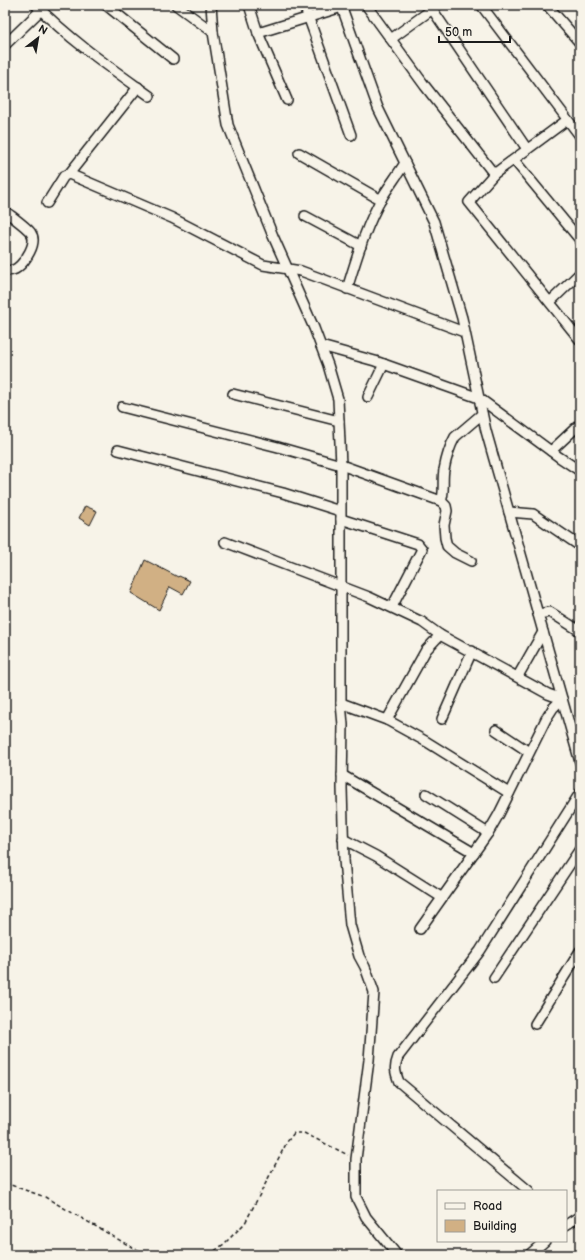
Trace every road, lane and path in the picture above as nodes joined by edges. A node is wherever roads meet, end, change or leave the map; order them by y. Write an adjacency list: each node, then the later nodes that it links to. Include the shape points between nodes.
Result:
1 (106, 5): 18 (street)
2 (176, 5): 13 (street)
3 (211, 5): 13 (street)
4 (249, 5): 14 (street)
5 (304, 5): 12 (street)
6 (366, 5): 15 (street)
7 (481, 5): 22 (street)
8 (547, 5): 17 (street)
9 (342, 6): 12 (street); 28 (street, via 378,108)
10 (39, 7): 16 (street); 19 (street, via 81,45)
11 (435, 7): 15 (street); 25 (street)
12 (308, 17): 14 (street); 23 (street)
13 (213, 32): 37 (street, via 228,125)
14 (258, 33): 21 (street)
15 (391, 39): 30 (street)
16 (7, 40)
17 (580, 43)
18 (173, 59)
19 (138, 87): 20 (street); 29 (street)
20 (150, 96)
21 (287, 100)
22 (567, 120): 24 (street); 25 (street)
23 (350, 135)
24 (580, 136)
25 (527, 149): 27 (street)
26 (299, 153): 31 (street)
27 (514, 160): 30 (street); 35 (street)
28 (406, 163): 31 (street); 42 (street, via 434,222)
29 (69, 174): 32 (street, via 64,176); 37 (street, via 172,218 263,265)
30 (494, 174): 41 (street, via 469,202)
31 (381, 200): 36 (street)
32 (47, 203)
33 (5, 211): 38 (street, via 31,232 34,240 23,261 10,271)
34 (305, 216): 36 (street)
35 (580, 240)
36 (361, 246): 40 (street)
37 (287, 269): 40 (street, via 301,271); 44 (street)
38 (5, 270)
39 (580, 273): 41 (street)
40 (347, 289): 42 (street)
41 (550, 302): 43 (street)
42 (464, 332): 48 (street)
43 (580, 340)
44 (321, 346): 45 (street); 51 (street, via 338,399)
45 (384, 364): 47 (street); 48 (street)
46 (233, 394): 51 (street)
47 (368, 397)
48 (479, 398): 50 (street); 54 (street)
49 (122, 408): 55 (street)
50 (482, 414): 57 (street, via 455,437 444,470 444,497); 58 (street)
51 (339, 421): 55 (street)
52 (580, 424): 54 (street)
53 (118, 450): 59 (street, via 283,494)
54 (551, 451): 56 (street)
55 (341, 465): 57 (street); 59 (street)
56 (580, 471)
57 (441, 501): 62 (street, via 447,511 444,525 445,542 455,553)
58 (509, 512): 61 (street, via 533,514); 65 (street)
59 (341, 515): 63 (street); 64 (street, via 422,547)
60 (225, 542): 63 (street)
61 (580, 546)
62 (471, 562)
63 (341, 587): 64 (street); 72 (street)
64 (392, 607): 68 (street, via 422,622)
65 (538, 614): 66 (street, via 550,612); 67 (street)
66 (580, 631)
67 (543, 632): 70 (street); 71 (street)
68 (440, 635): 69 (street); 73 (street, via 426,650)
69 (472, 651): 70 (street); 74 (street)
70 (518, 676): 71 (street, via 548,694)
71 (562, 699): 76 (street, via 553,708); 77 (street)
72 (341, 703): 73 (street); 78 (street)
73 (387, 720): 79 (street)
74 (442, 720)
75 (496, 730): 76 (street)
76 (529, 752): 79 (street)
77 (580, 762)
78 (342, 775): 83 (street); 85 (street)
79 (509, 793): 82 (street)
80 (580, 793): 93 (street, via 480,951 398,1057 395,1065 399,1082)
81 (426, 794): 82 (street)
82 (488, 833): 85 (street)
83 (343, 839): 86 (street, via 376,856); 91 (street, via 350,926 374,992 369,1060)
84 (580, 849): 89 (street)
85 (474, 853): 86 (street)
86 (441, 897): 87 (street)
87 (420, 929)
88 (580, 951): 90 (street)
89 (494, 978)
90 (534, 1024)
91 (356, 1159): 98 (path, via 304,1133 294,1133 245,1223); 99 (street, via 356,1198 366,1217)
92 (5, 1183): 97 (path, via 45,1197 135,1249)
93 (527, 1190)
94 (580, 1216): 95 (street)
95 (567, 1223)
96 (544, 1242): 100 (street)
97 (152, 1255)
98 (209, 1255)
99 (397, 1255)
100 (528, 1255)

